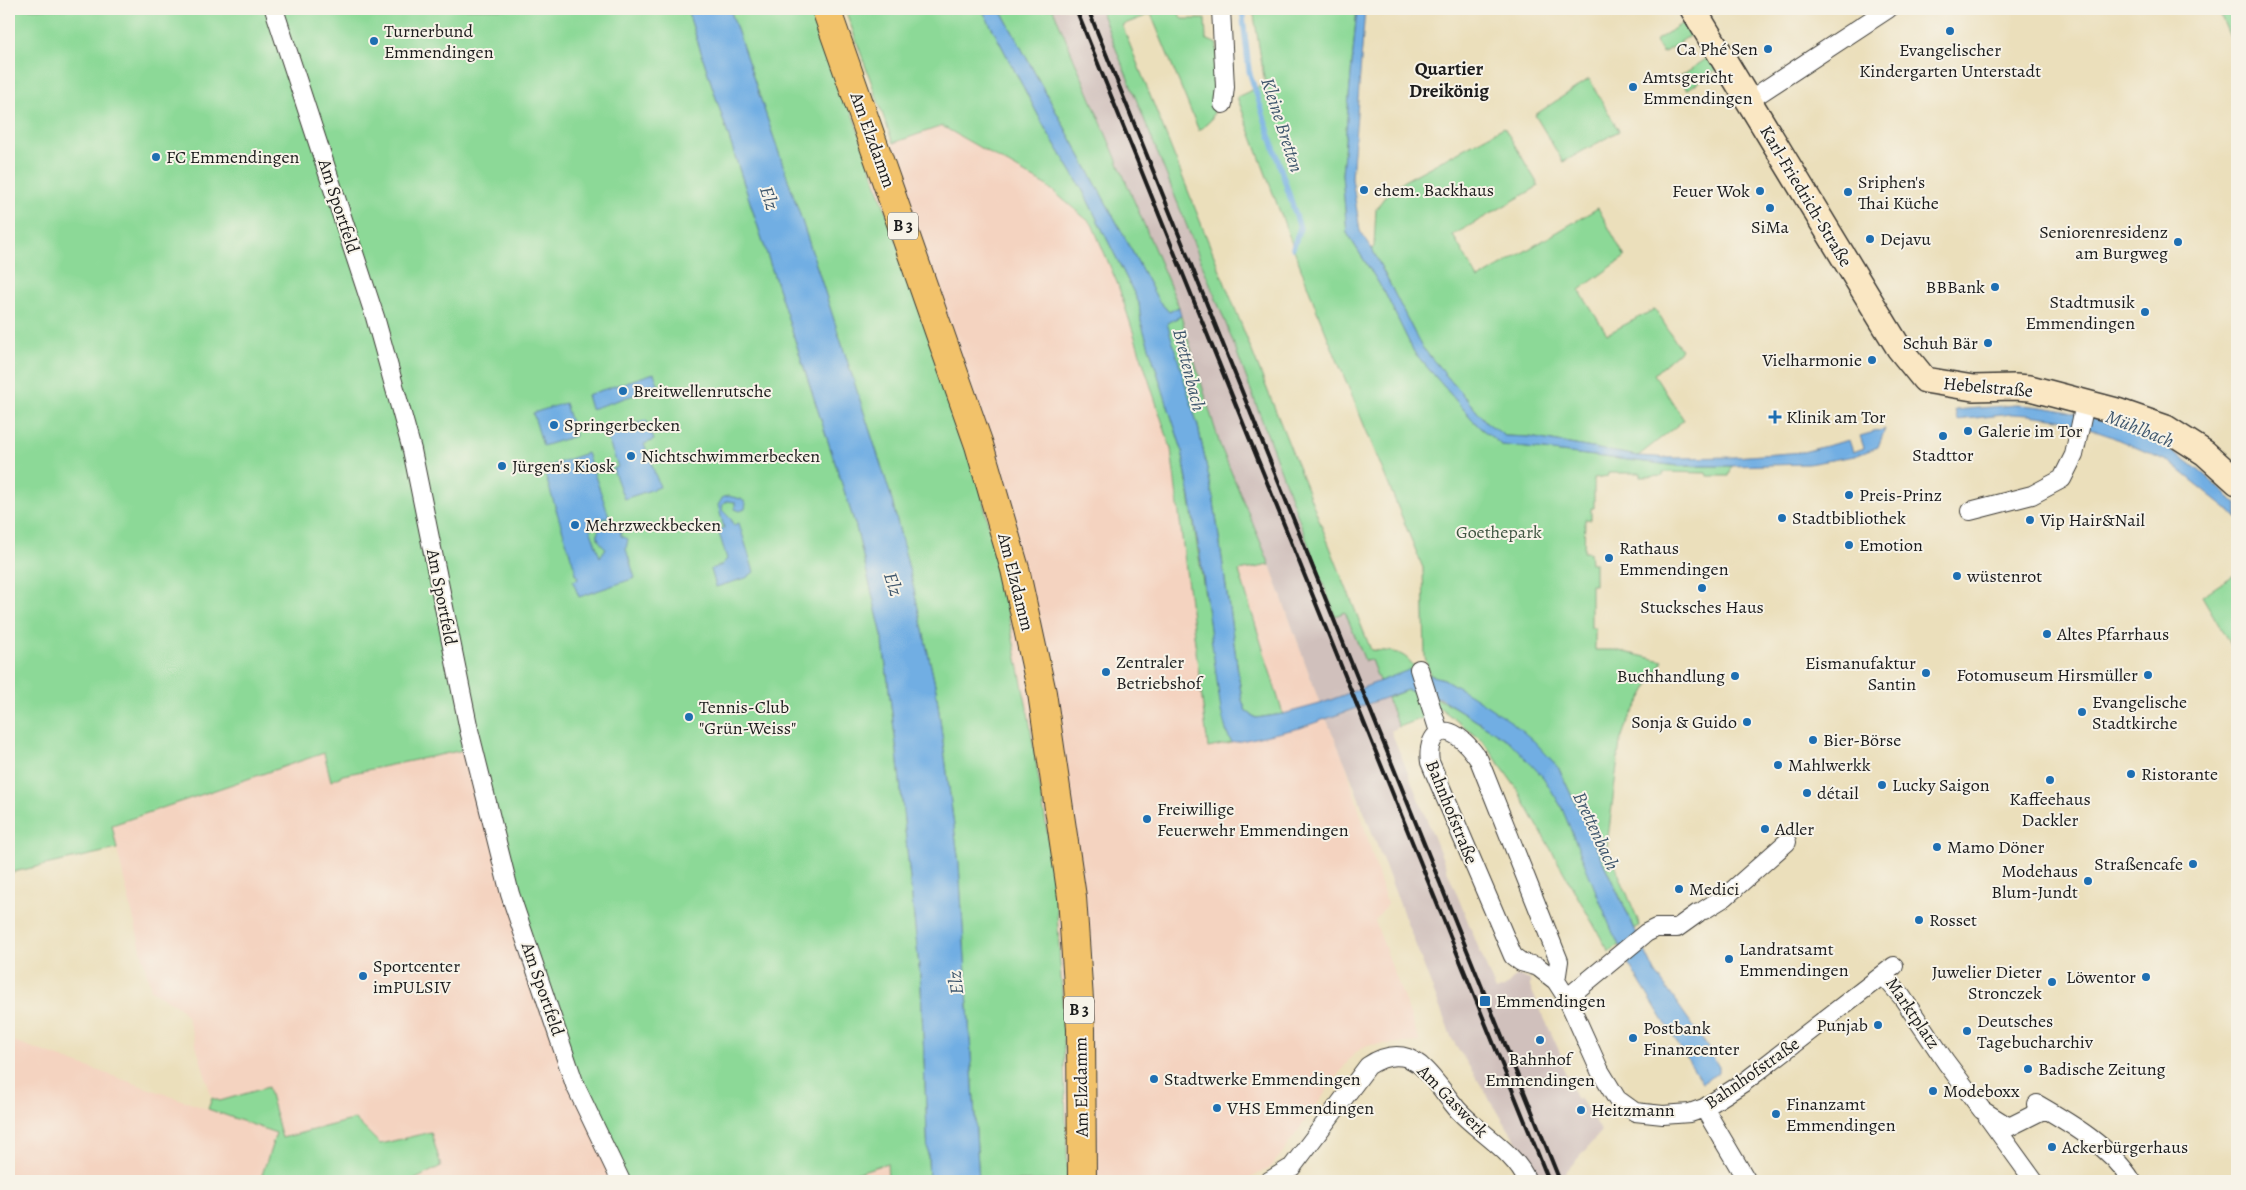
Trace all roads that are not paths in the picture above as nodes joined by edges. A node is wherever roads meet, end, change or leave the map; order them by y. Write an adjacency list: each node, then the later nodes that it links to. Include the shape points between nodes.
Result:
1 (274, 9): 22 (street, Am Sportfeld, via 375,317 412,450 469,730 510,894 575,1085)
2 (826, 9): 23 (main road, Am Elzdamm / B 3, via 978,445 1017,579 1043,702 1072,897 1081,1029)
3 (1221, 9): 7 (street)
4 (1693, 9): 6 (street, Karl-Friedrich-Straße)
5 (1888, 9): 6 (street)
6 (1748, 101): 8 (street, Karl-Friedrich-Straße, via 1899,348)
7 (1223, 104)
8 (1925, 380): 9 (street, Hebelstraße, via 1966,387 2030,388)
9 (2082, 415): 10 (street, Hebelstraße, via 2126,413 2166,428 2205,453); 11 (street, via 2074,455 2062,479 2032,495)
10 (2237, 482)
11 (1970, 511)
12 (1419, 669): 13 (street, Bahnhofstraße)
13 (1439, 732): 15 (street, Bahnhofstraße, via 1448,731 1456,735 1479,760); 16 (street, Bahnhofstraße, via 1433,737 1428,752 1435,775 1513,956)
14 (1787, 842): 19 (street, via 1725,897 1677,928 1656,928 1641,937)
15 (1556, 951): 16 (street); 18 (street, Bahnhofstraße, via 1559,962)
16 (1532, 964): 18 (street, Bahnhofstraße)
17 (1889, 970): 20 (street, Bahnhofstraße, via 1743,1083); 21 (street, Marktplatz, via 1902,997)
18 (1556, 981): 19 (street, Bahnhofstraße)
19 (1567, 998): 20 (street, Bahnhofstraße, via 1600,1071 1625,1107 1635,1112 1663,1115 1690,1113)
20 (1704, 1108): 26 (street)
21 (1982, 1110): 27 (street, Marktplatz); 28 (street, via 2009,1127 2041,1106 2080,1130)
22 (621, 1181)
23 (1082, 1181)
24 (1269, 1181): 25 (street, Am Gaswerk, via 1292,1167 1368,1066 1386,1057 1397,1056 1422,1066 1468,1121 1514,1160)
25 (1527, 1181)
26 (1747, 1181)
27 (2034, 1181)
28 (2132, 1181)

